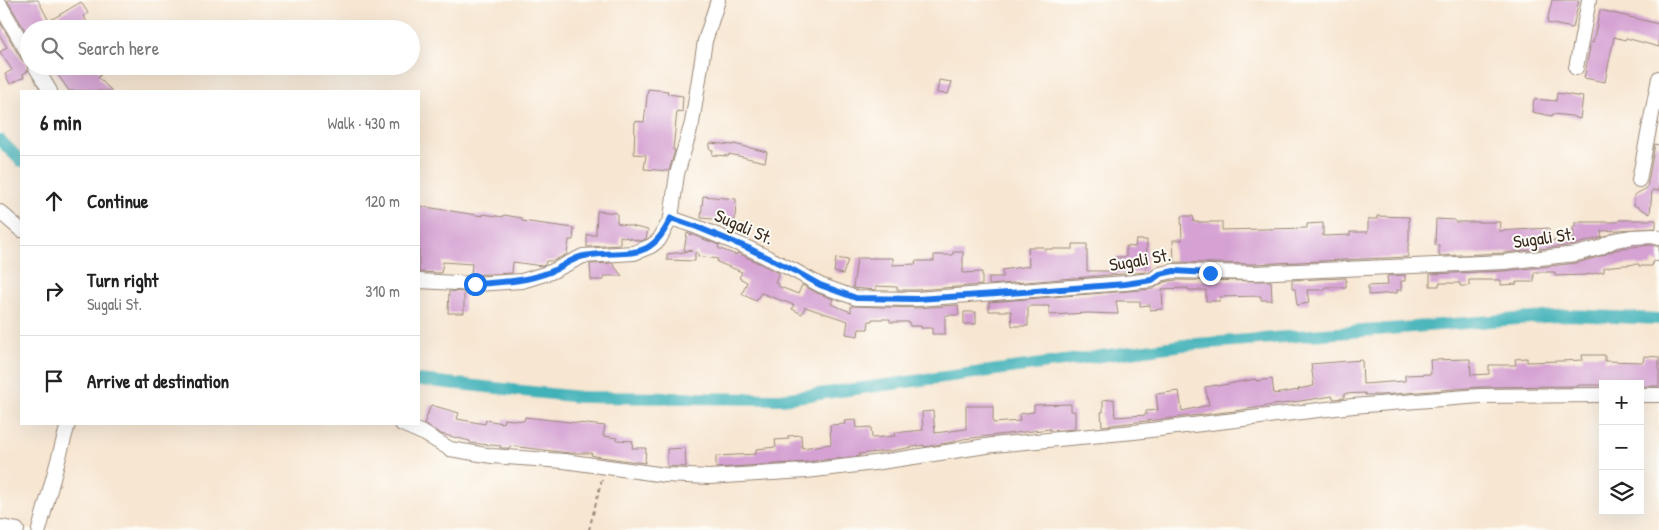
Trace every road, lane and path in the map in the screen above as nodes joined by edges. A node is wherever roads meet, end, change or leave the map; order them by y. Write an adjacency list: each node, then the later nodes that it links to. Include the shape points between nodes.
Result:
1 (718, 0): 11 (street, via 706,41 692,123 677,174)
2 (1589, 0): 5 (street)
3 (0, 6): 4 (street)
4 (20, 40)
5 (1576, 68)
6 (41, 75): 8 (street)
7 (1659, 78): 9 (street)
8 (49, 90)
9 (1639, 180)
10 (0, 212): 12 (street)
11 (671, 218): 13 (street, Sugali St., via 748,248 820,285 856,298 917,299 1125,284 1152,280 1160,274 1174,271 1254,272 1504,262 1576,254 1632,237); 14 (street, via 659,240 634,253 583,256 551,272 522,281 475,284)
12 (20, 229)
13 (1659, 238)
14 (420, 281)
15 (1599, 395): 20 (street, via 1480,396 1353,406 993,445 874,463 765,474 710,477)
16 (1644, 395): 17 (street)
17 (1659, 395)
18 (68, 425): 23 (street)
19 (404, 425): 20 (street, via 450,449)
20 (605, 467): 24 (path)
21 (0, 527): 22 (street)
22 (17, 530)
23 (39, 530)
24 (590, 530)

